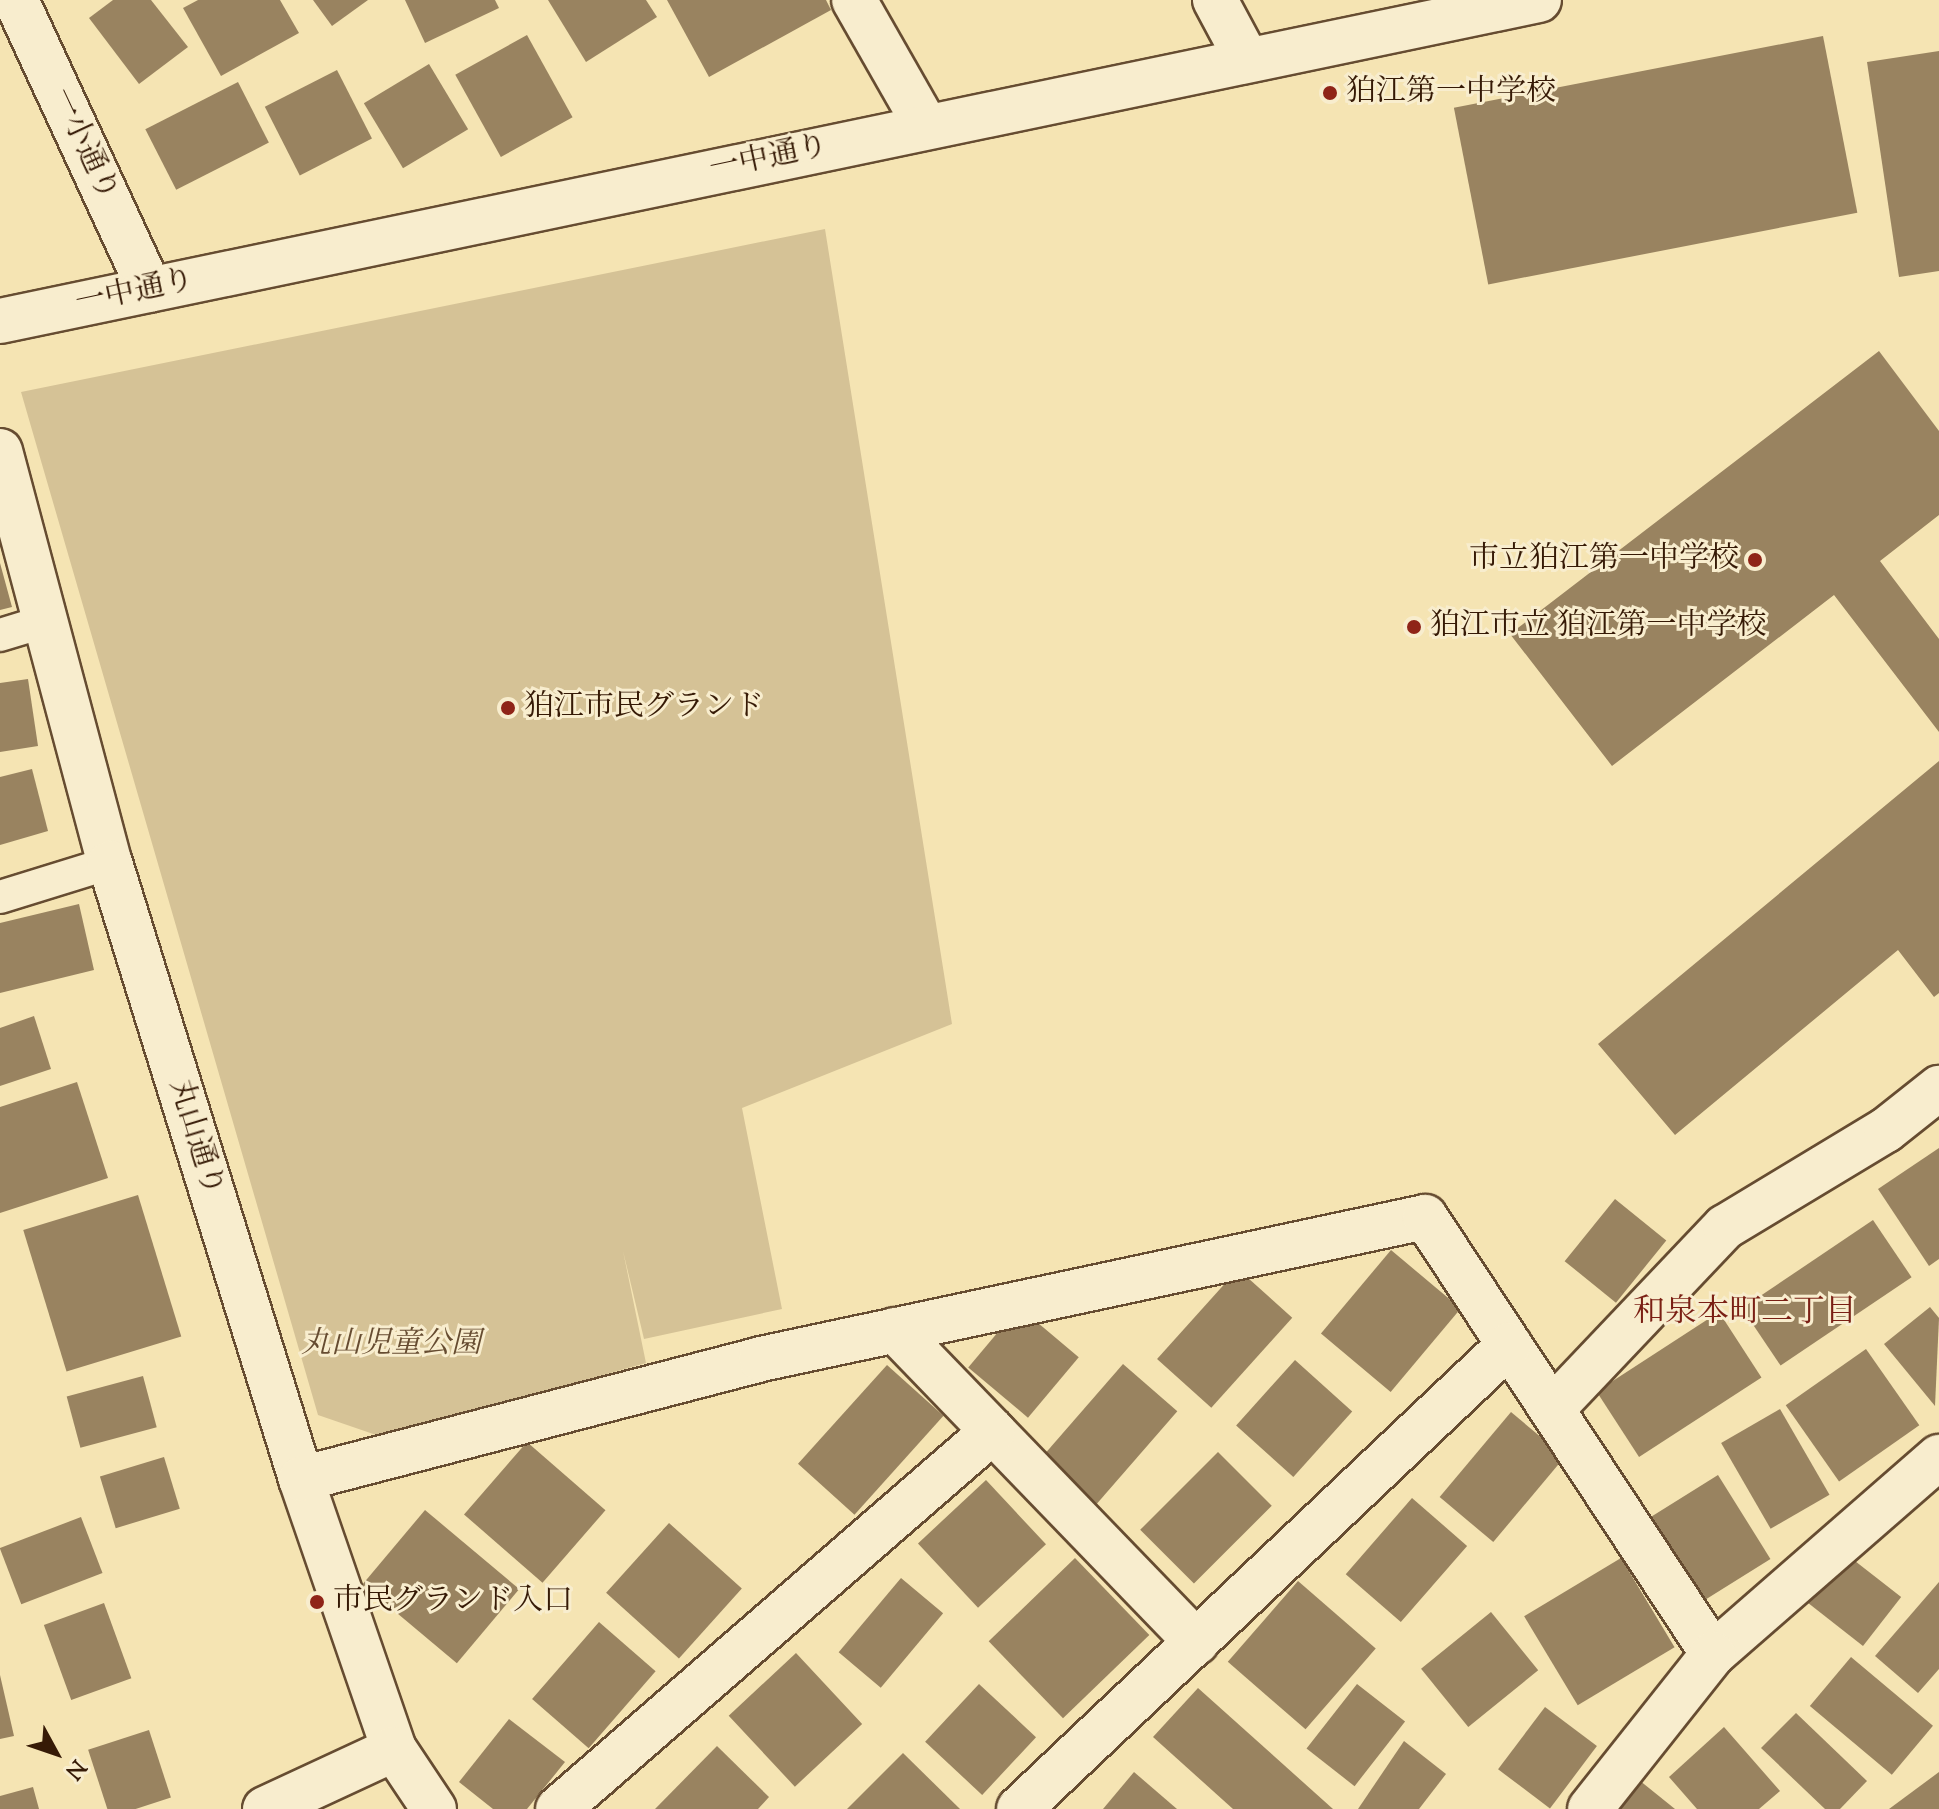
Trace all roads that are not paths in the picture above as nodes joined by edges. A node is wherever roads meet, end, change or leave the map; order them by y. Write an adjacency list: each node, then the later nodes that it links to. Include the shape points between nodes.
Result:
1 (16, 0): 7 (street, 一小通り)
2 (854, 0): 6 (street)
3 (1215, 0): 5 (street)
4 (1539, 0): 5 (street, 一中通り)
5 (1247, 60): 6 (street, 一中通り)
6 (926, 126): 7 (street, 一中通り)
7 (150, 290): 8 (street, 一中通り)
8 (0, 321)
9 (0, 451): 10 (street, 丸山通り)
10 (46, 621): 11 (lane); 12 (street, 丸山通り)
11 (0, 635)
12 (110, 863): 13 (lane); 20 (street, 丸山通り)
13 (0, 897)
14 (1939, 1088): 17 (street, via 1886,1130 1725,1227)
15 (895, 1330): 16 (street, via 1425,1217); 18 (street); 20 (street)
16 (1509, 1345): 17 (street); 21 (street)
17 (1554, 1407): 22 (street)
18 (993, 1431): 21 (street); 26 (street)
19 (1939, 1457): 22 (street)
20 (301, 1479): 23 (street, 丸山通り)
21 (1196, 1642): 27 (street)
22 (1713, 1654): 28 (street)
23 (394, 1749): 24 (street); 25 (street, 丸山通り)
24 (265, 1809)
25 (434, 1809)
26 (558, 1809)
27 (1019, 1809)
28 (1590, 1809)

